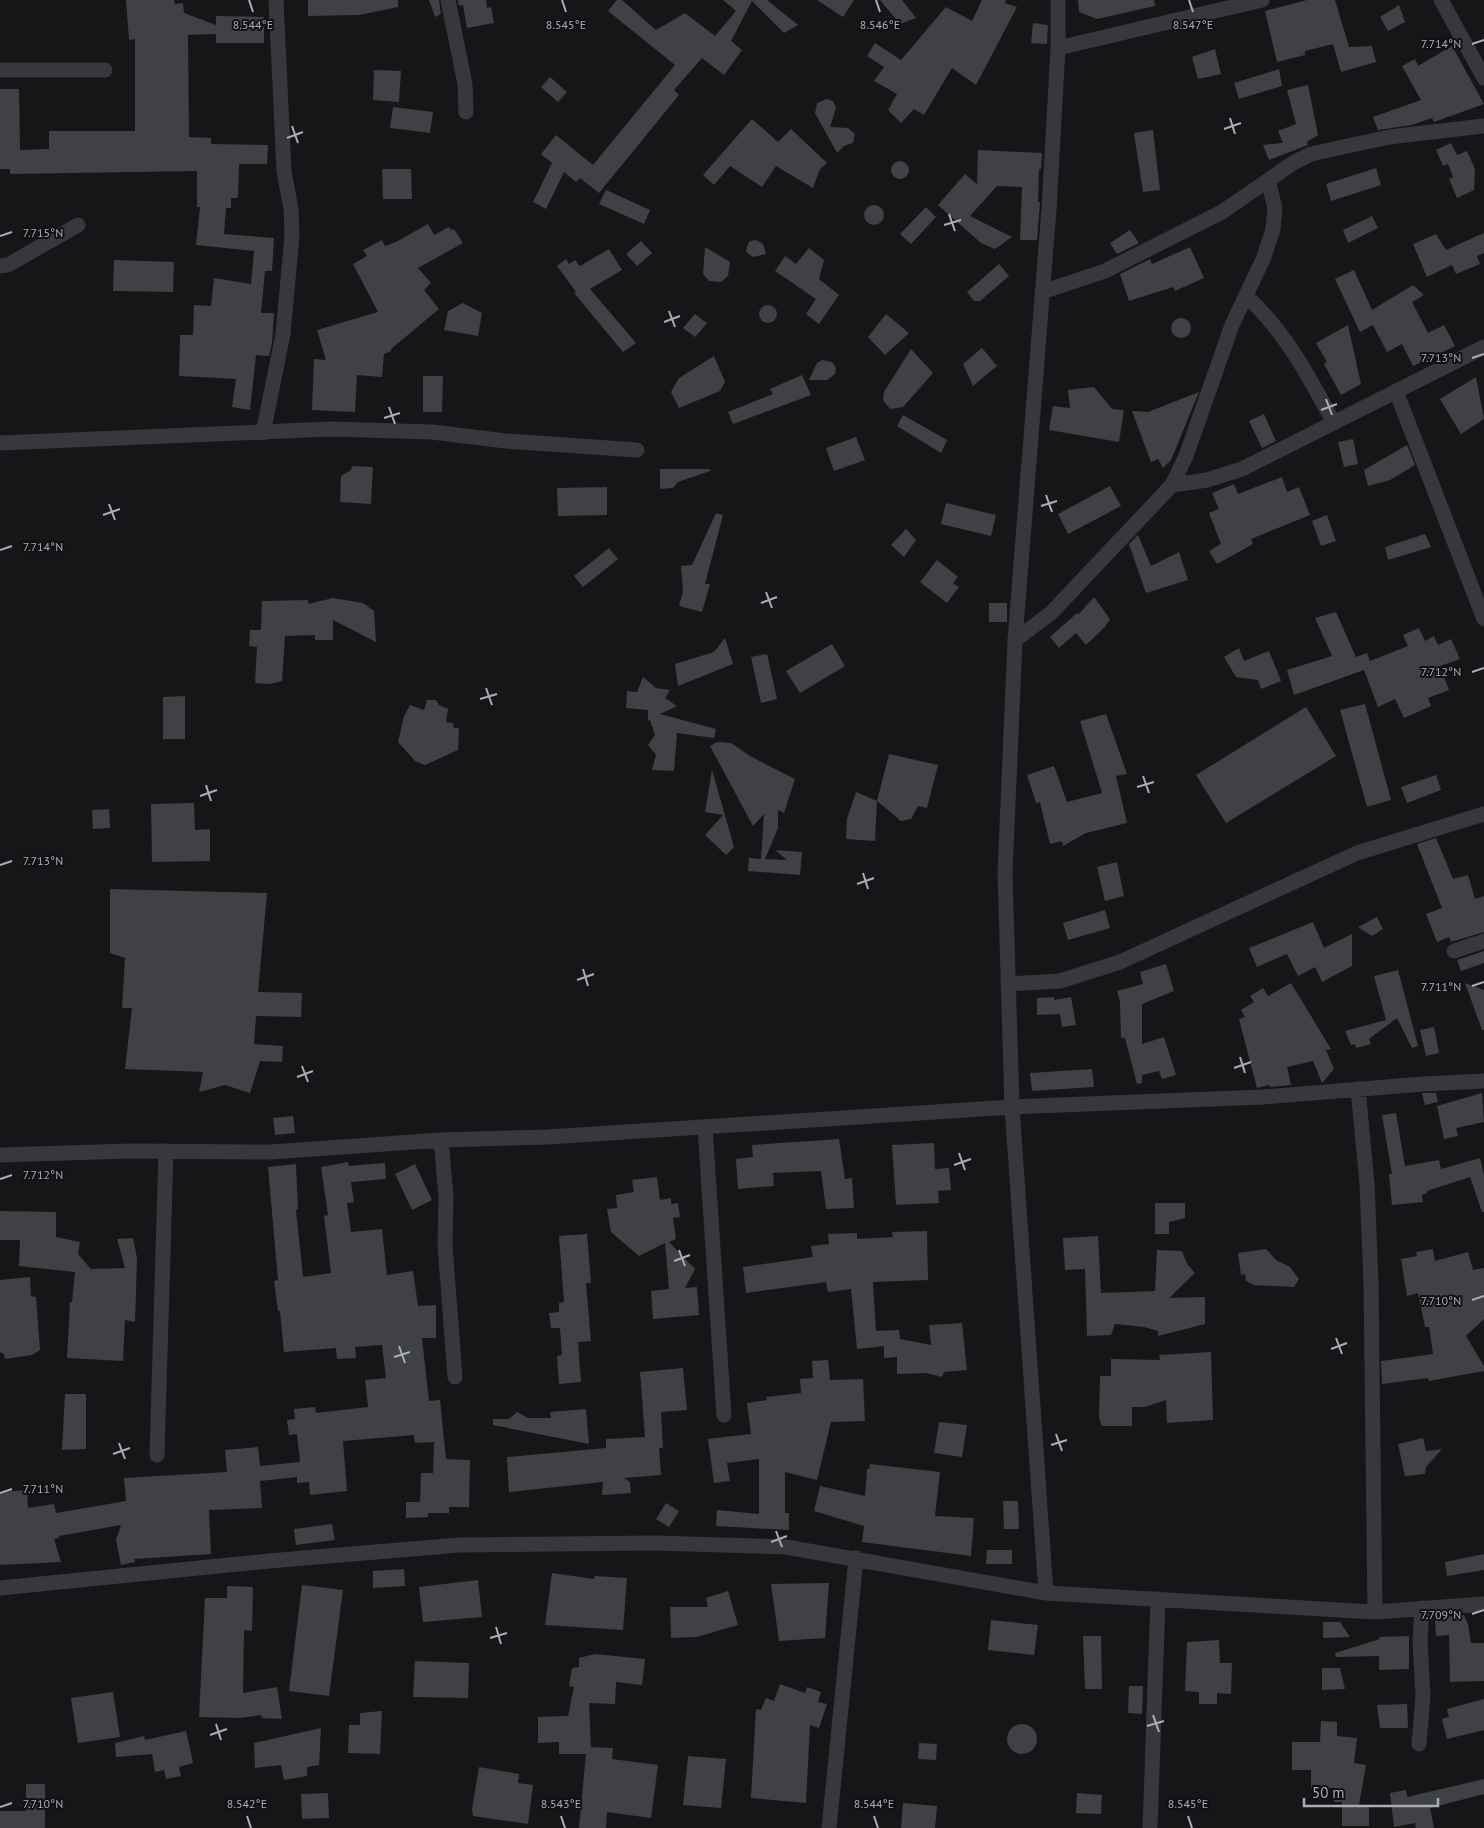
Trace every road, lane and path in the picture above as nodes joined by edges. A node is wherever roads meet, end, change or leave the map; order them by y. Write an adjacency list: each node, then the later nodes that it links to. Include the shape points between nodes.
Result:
1 (276, 0): 20 (street, via 284,171 292,235 283,334)
2 (448, 0): 10 (street, via 465,84)
3 (1058, 0): 6 (street)
4 (1262, 0): 6 (street)
5 (1441, 0): 9 (street)
6 (1058, 48): 15 (street)
7 (0, 70): 8 (street)
8 (104, 70)
9 (1484, 78)
10 (466, 112)
11 (1484, 126): 12 (street, via 1389,138 1311,154)
12 (1268, 180): 15 (street, via 1222,212 1105,271); 16 (street, via 1275,208 1273,229)
13 (78, 225): 14 (street, via 8,265)
14 (0, 266)
15 (1042, 292): 25 (street)
16 (1246, 296): 19 (street, via 1264,313 1307,372); 23 (street)
17 (1484, 347): 18 (street)
18 (1396, 391): 19 (street); 24 (street)
19 (1334, 423): 23 (street, via 1242,469 1207,480)
20 (263, 433): 21 (street); 22 (street, via 331,429 432,432)
21 (0, 443)
22 (637, 450)
23 (1172, 485): 25 (street, via 1052,613)
24 (1484, 619)
25 (1015, 640): 29 (street, via 1005,874)
26 (1484, 814): 29 (street, via 1357,853 1120,962 1060,981)
27 (1484, 941): 28 (street)
28 (1454, 951)
29 (1008, 984): 32 (street)
30 (1484, 1081): 31 (street)
31 (1358, 1089): 32 (street, via 1263,1097); 46 (street, via 1371,1283)
32 (1012, 1107): 33 (street); 42 (street)
33 (705, 1127): 34 (street, via 548,1138); 38 (street)
34 (441, 1140): 35 (street, via 271,1152); 37 (street)
35 (166, 1151): 36 (street); 39 (street)
36 (0, 1155)
37 (455, 1377)
38 (724, 1415)
39 (157, 1455)
40 (856, 1558): 41 (street, via 786,1547 655,1543 459,1545); 42 (street); 48 (street)
41 (0, 1588)
42 (1046, 1593): 43 (street)
43 (1158, 1599): 46 (street); 49 (street)
44 (1484, 1604): 45 (street)
45 (1422, 1608): 46 (street); 47 (street, via 1423,1696)
46 (1376, 1612)
47 (1419, 1744)
48 (829, 1828)
49 (1150, 1828)

